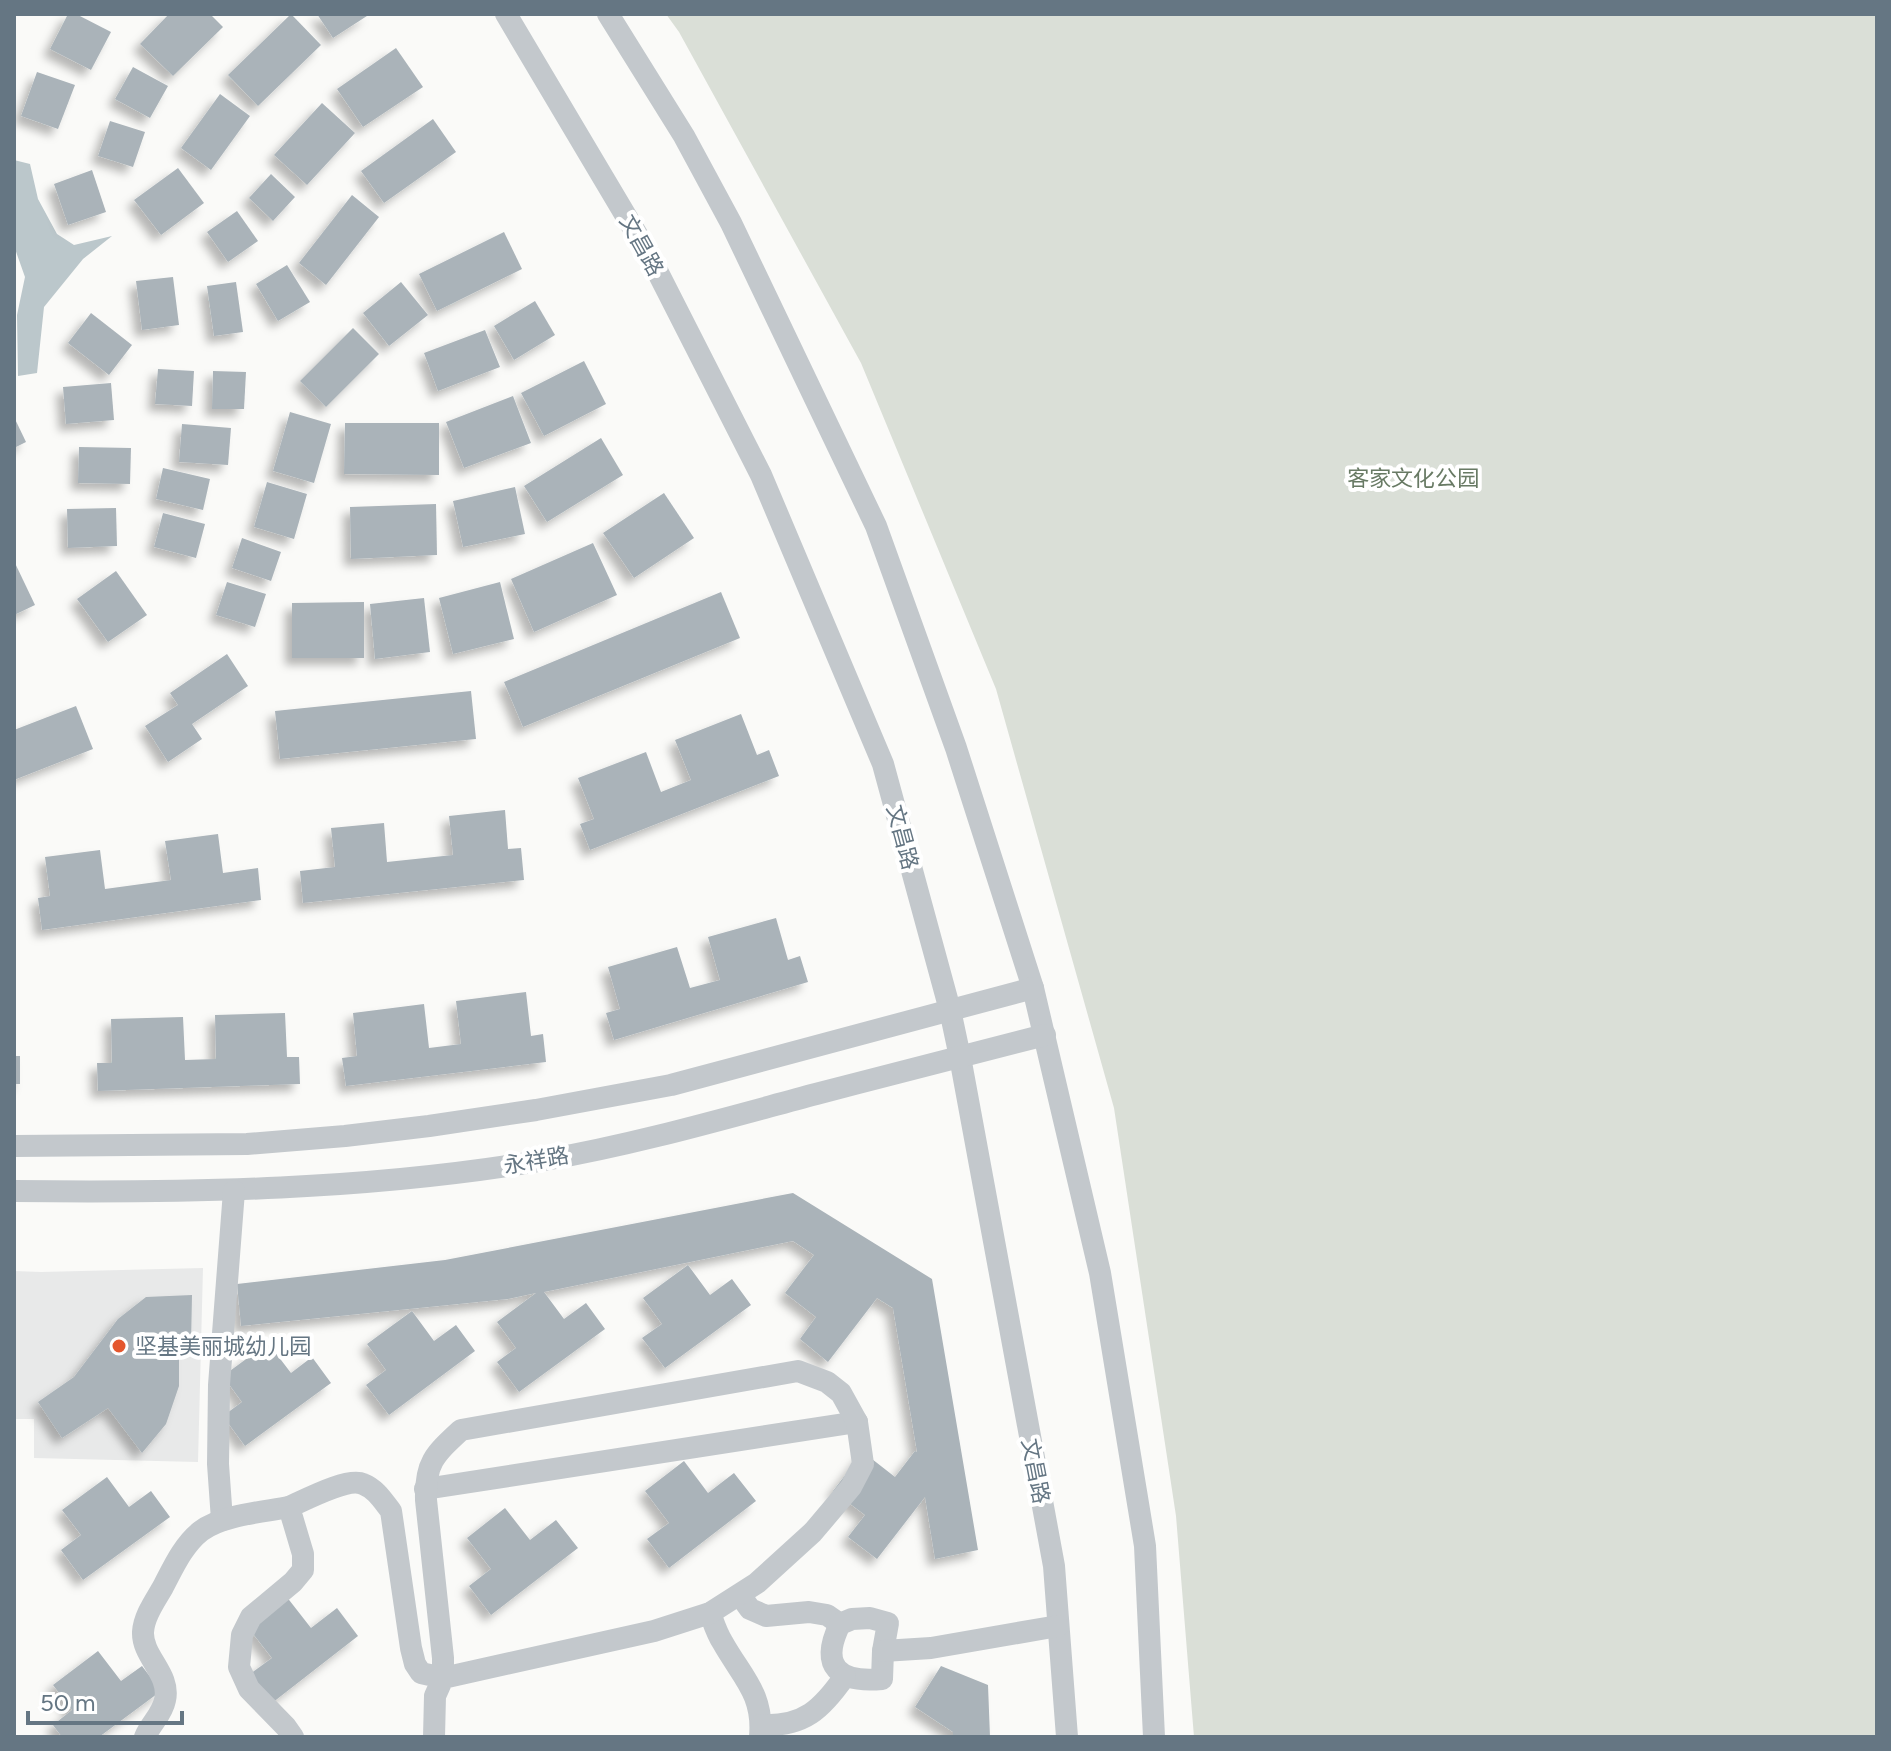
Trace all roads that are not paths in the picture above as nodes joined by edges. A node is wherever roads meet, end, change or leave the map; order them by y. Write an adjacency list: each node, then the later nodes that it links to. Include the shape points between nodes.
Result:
1 (506, 14): 4 (street, 文昌路, via 648,253 761,475 883,764)
2 (608, 14): 3 (street, via 731,223 876,526 956,748)
3 (1033, 988): 4 (street); 5 (street)
4 (950, 1010): 6 (street, 文昌路); 7 (street, via 671,1085 429,1126 247,1144)
5 (1045, 1035): 6 (street, 永祥路); 26 (street, via 1100,1273 1145,1546)
6 (960, 1057): 9 (street, 永祥路, via 682,1131 546,1160 354,1184); 17 (street, 文昌路, via 1054,1566)
7 (14, 1146)
8 (14, 1191): 9 (street, 永祥路)
9 (234, 1191): 13 (street, via 219,1385)
10 (857, 1422): 11 (street); 11 (street, via 841,1393 827,1382 798,1371 783,1372 461,1430 431,1461); 14 (street, via 863,1464 851,1487 813,1532)
11 (425, 1489): 20 (street)
12 (289, 1507): 13 (street); 20 (street, via 344,1483 360,1482 378,1494 391,1511 415,1664 421,1673); 23 (street, via 303,1570 251,1617 242,1635 239,1667 249,1689)
13 (222, 1520): 22 (street, via 185,1548 148,1613 145,1647 163,1677 166,1696)
14 (740, 1595): 15 (street); 16 (street, via 750,1609 766,1616 809,1612)
15 (710, 1613): 20 (street, via 654,1631); 21 (street, via 724,1647 754,1690)
16 (840, 1624): 18 (street, via 870,1618 888,1623); 19 (street, via 830,1652)
17 (1058, 1626): 18 (street); 25 (street, 文昌路)
18 (883, 1651): 19 (street, via 882,1679)
19 (845, 1676): 21 (street, via 814,1712)
20 (443, 1678): 24 (street, via 435,1696)
21 (761, 1731)
22 (145, 1737)
23 (293, 1737)
24 (434, 1737)
25 (1067, 1737)
26 (1154, 1737)

